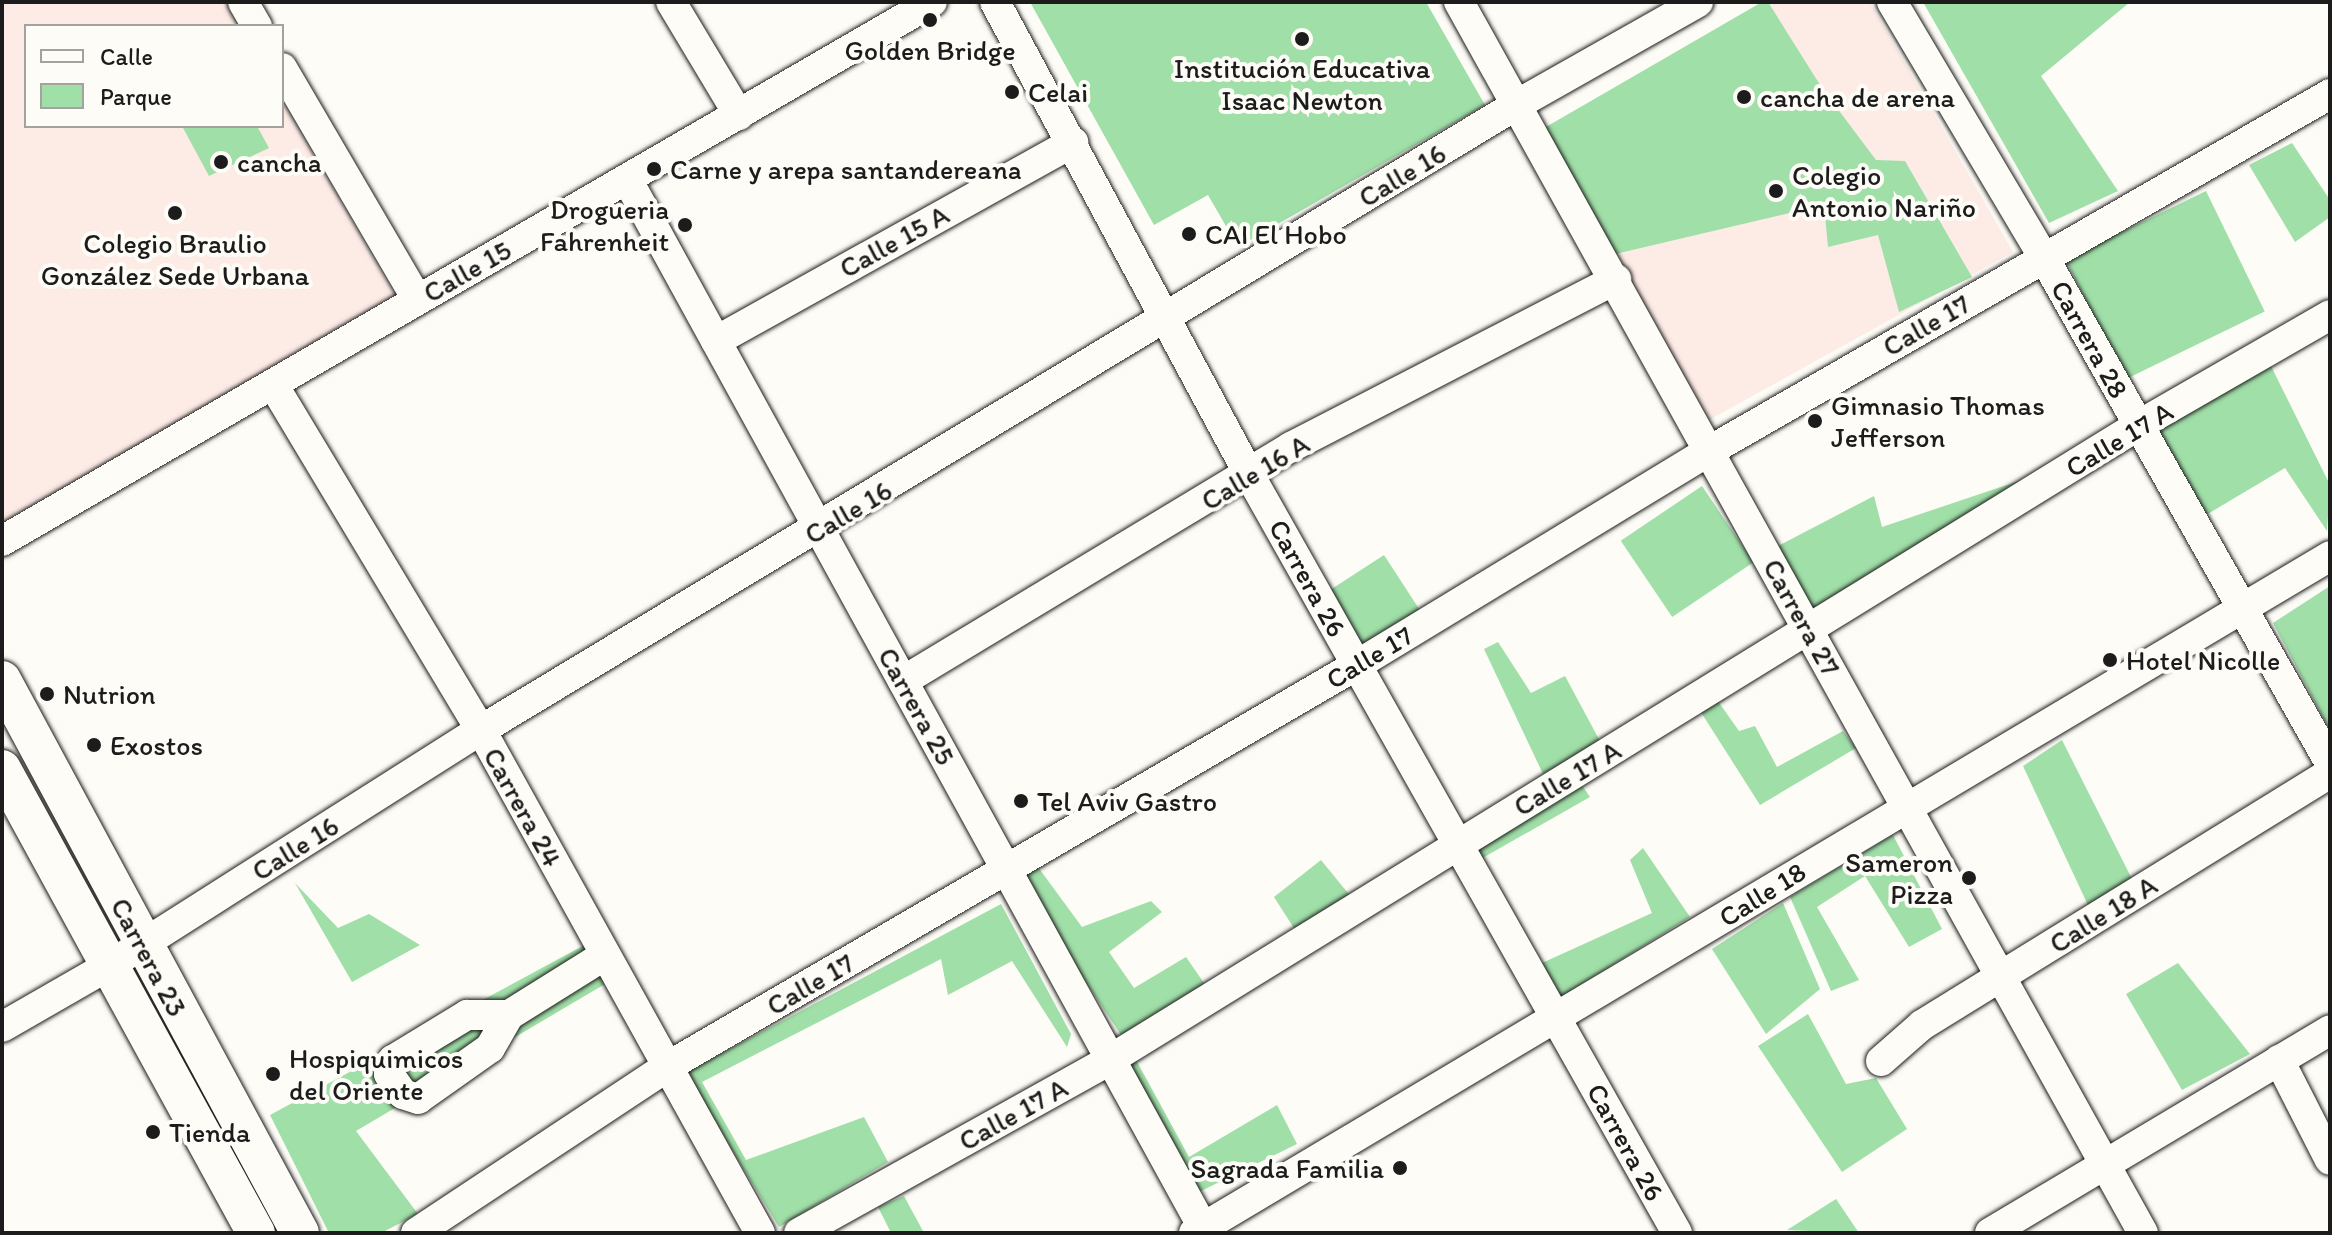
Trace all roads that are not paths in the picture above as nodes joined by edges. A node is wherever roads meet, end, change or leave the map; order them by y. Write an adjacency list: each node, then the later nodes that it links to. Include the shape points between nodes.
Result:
1 (243, 2): 9 (street)
2 (671, 2): 13 (street)
3 (932, 2): 13 (street, Calle 15)
4 (995, 2): 14 (street, Carrera 26)
5 (1459, 2): 12 (street, Carrera 27)
6 (1698, 2): 8 (street, Calle 16)
7 (1892, 2): 16 (street, Carrera 28)
8 (1663, 11): 12 (street, Calle 16)
9 (256, 24)
10 (284, 71): 18 (street)
11 (2330, 94): 16 (street, Calle 17)
12 (1518, 104): 17 (street, Carrera 27); 20 (street, Calle 16)
13 (739, 115): 15 (street, Calle 15)
14 (1073, 142): 20 (street, Carrera 26); 21 (street, Calle 15 A)
15 (627, 179): 18 (street, Calle 15); 21 (street, Carrera 25)
16 (2043, 256): 23 (street, Carrera 28); 24 (street, Calle 17)
17 (1616, 279): 24 (street, Carrera 27); 25 (street, Calle 16 A, via 1291,447)
18 (417, 299): 22 (street, Calle 15)
19 (2330, 315): 23 (street, Calle 17 A)
20 (1168, 319): 25 (street, Carrera 26); 26 (street, Calle 16)
21 (716, 341): 26 (street, Carrera 25)
22 (274, 386): 27 (street, Calle 15); 34 (street, Carrera 24)
23 (2139, 425): 29 (street, Carrera 28); 30 (street, Calle 17 A)
24 (1711, 450): 30 (street, Carrera 27); 31 (street, Calle 17)
25 (1250, 476): 31 (street, Carrera 26); 33 (street, Calle 16 A)
26 (820, 530): 33 (street, Carrera 25); 34 (street, Calle 16)
27 (2, 541)
28 (2330, 556): 29 (street, Calle 18)
29 (2241, 606): 35 (street, Carrera 28); 38 (street, Calle 18)
30 (1810, 632): 38 (street, Carrera 27); 39 (street, Calle 17 A)
31 (1357, 665): 39 (street, Carrera 26); 40 (street, Calle 17)
32 (2, 680): 41 (street, Carrera 23)
33 (903, 681): 40 (street, Carrera 25)
34 (481, 730): 41 (street, Calle 16); 42 (street, Carrera 24)
35 (2330, 763)
36 (2, 769): 43 (street, Carrera 23)
37 (2330, 773): 44 (street, Calle 18 A)
38 (1907, 805): 44 (street, Carrera 27); 46 (street, Calle 18)
39 (1461, 843): 46 (street, Carrera 26); 49 (street, Calle 17 A)
40 (1006, 869): 49 (street, Carrera 25); 52 (street, Calle 17)
41 (142, 945): 43 (street, Calle 16); 57 (street, Carrera 23)
42 (605, 955): 45 (street); 52 (street, Carrera 24)
43 (110, 965): 47 (street, Calle 16); 56 (street, Carrera 23)
44 (2001, 977): 51 (street, Calle 18 A, via 1922,1025); 54 (street, Carrera 27)
45 (509, 1015)
46 (1558, 1020): 55 (street, Calle 18); 61 (street, Carrera 26)
47 (2, 1027)
48 (2330, 1030): 50 (street)
49 (1111, 1059): 55 (street, Carrera 25); 60 (street, Calle 17 A)
50 (2279, 1060): 53 (street); 54 (street)
51 (1881, 1061)
52 (667, 1067): 58 (street, Calle 17); 59 (street, Carrera 24)
53 (2330, 1160)
54 (2106, 1166): 62 (street); 63 (street, Carrera 27)
55 (1201, 1231)
56 (256, 1233)
57 (300, 1233)
58 (416, 1233)
59 (760, 1233)
60 (799, 1233)
61 (1677, 1233)
62 (1990, 1233)
63 (2143, 1233)

